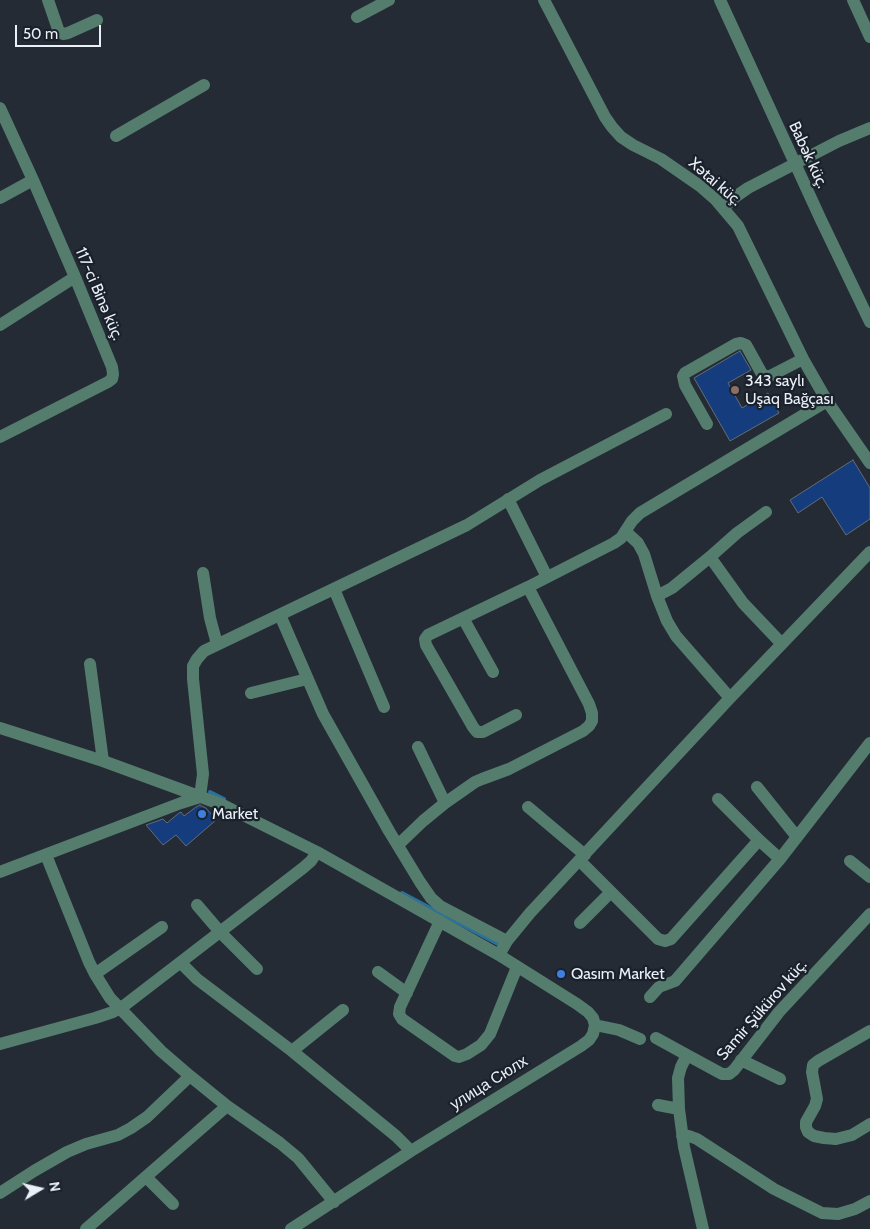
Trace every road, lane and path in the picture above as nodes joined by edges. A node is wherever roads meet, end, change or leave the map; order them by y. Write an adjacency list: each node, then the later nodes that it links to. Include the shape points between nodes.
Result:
1 (48, 0): 7 (street, via 58,32 68,33)
2 (389, 0): 6 (street)
3 (544, 0): 16 (street, Xətai küç., via 612,127 633,145 681,172)
4 (720, 0): 13 (street, Babək küç.)
5 (853, 0): 8 (street)
6 (357, 18)
7 (96, 20)
8 (870, 37)
9 (204, 85): 12 (street)
10 (0, 108): 14 (street, 117-ci Binə küç.)
11 (870, 129): 13 (street)
12 (116, 136)
13 (794, 164): 16 (street, via 748,188); 18 (street, Babək küç.)
14 (33, 180): 15 (street); 17 (street, 117-ci Binə küç.)
15 (0, 198)
16 (723, 208): 20 (street, Xətai küç., via 743,235)
17 (75, 277): 19 (street); 24 (street, 117-ci Binə küç., via 112,367 112,379)
18 (870, 322)
19 (0, 325)
20 (803, 359): 21 (street, Xətai küç.); 23 (street, via 765,376 746,345 741,343 685,373 685,386)
21 (826, 401): 25 (street, Xətai küç.); 28 (street, via 640,513)
22 (666, 414): 26 (street)
23 (706, 424)
24 (0, 437)
25 (870, 463)
26 (508, 499): 32 (street); 34 (street, via 467,526)
27 (766, 512): 30 (street)
28 (626, 532): 32 (street, via 614,543); 35 (street, via 644,554)
29 (870, 552): 38 (street)
30 (710, 557): 35 (street); 38 (street, via 743,603)
31 (203, 573): 39 (street)
32 (547, 577): 33 (street)
33 (528, 587): 37 (street); 54 (street, via 589,704 592,721 583,731 509,769 482,779)
34 (334, 589): 36 (street); 45 (street)
35 (657, 596): 44 (street, via 676,636)
36 (280, 616): 39 (street); 42 (street)
37 (463, 618): 41 (street); 46 (street, via 428,636 426,645 477,732)
38 (781, 643): 44 (street)
39 (217, 644): 52 (street, via 204,651 193,666 203,774)
40 (90, 664): 50 (street)
41 (493, 672)
42 (308, 679): 43 (street); 58 (street, via 336,739)
43 (251, 693)
44 (730, 698): 61 (street)
45 (384, 707)
46 (516, 715)
47 (0, 728): 50 (street)
48 (870, 743): 56 (street)
49 (418, 747): 54 (street)
50 (104, 761): 52 (street)
51 (757, 787): 56 (street)
52 (200, 797): 59 (street, via 223,805); 60 (street)
53 (718, 799): 57 (street)
54 (445, 803): 58 (street)
55 (528, 807): 61 (street)
56 (797, 837): 62 (street)
57 (759, 840): 62 (street); 66 (street, via 671,939 658,939)
58 (398, 845): 73 (street, via 431,898 440,906)
59 (317, 852): 69 (street); 72 (street, via 303,868)
60 (46, 855): 64 (street); 79 (street)
61 (582, 858): 66 (street); 73 (street)
62 (780, 859): 81 (street, via 675,980 659,987)
63 (850, 861): 65 (street)
64 (0, 872)
65 (870, 878)
66 (611, 892): 70 (street)
67 (197, 906): 72 (street)
68 (870, 914): 91 (street, Samir Şükürov küç., via 779,1012)
69 (440, 921): 74 (street); 80 (street)
70 (580, 923)
71 (162, 927): 79 (street)
72 (221, 933): 75 (street); 77 (street)
73 (507, 941): 74 (street)
74 (499, 955): 76 (street)
75 (181, 963): 82 (street); 89 (street, via 197,979)
76 (517, 967): 80 (street, via 490,1034 481,1045 459,1057 402,1020 400,1007); 84 (street, via 588,1012)
77 (257, 968)
78 (378, 972): 80 (street)
79 (95, 974): 82 (street, via 110,998)
80 (407, 993)
81 (650, 997)
82 (121, 1008): 88 (street); 92 (street, via 161,1051)
83 (343, 1010): 89 (street)
84 (595, 1025): 87 (street); 99 (street, улица Сюлх, via 589,1040 581,1046)
85 (870, 1031): 97 (street, via 813,1065 817,1099 806,1127 814,1136 836,1139 852,1135)
86 (656, 1038): 90 (street, Samir Şükürov küç.)
87 (640, 1039)
88 (0, 1044)
89 (292, 1051): 99 (street)
90 (687, 1055): 91 (street, Samir Şükürov küç., via 722,1074 734,1070); 96 (street, via 678,1078)
91 (741, 1060): 93 (street)
92 (190, 1076): 95 (street); 101 (street, via 131,1128 67,1152)
93 (780, 1079)
94 (658, 1105): 96 (street)
95 (228, 1106): 100 (street); 103 (street, via 298,1158)
96 (679, 1109): 98 (street)
97 (870, 1124)
98 (682, 1136): 102 (street, via 697,1139 774,1189 822,1213 838,1214); 107 (street)
99 (411, 1151): 103 (street, улица Сюлх)
100 (146, 1177): 104 (street); 105 (street)
101 (0, 1193)
102 (870, 1201)
103 (334, 1202): 106 (street, улица Сюлх)
104 (173, 1204)
105 (86, 1229)
106 (291, 1229)
107 (703, 1229)

